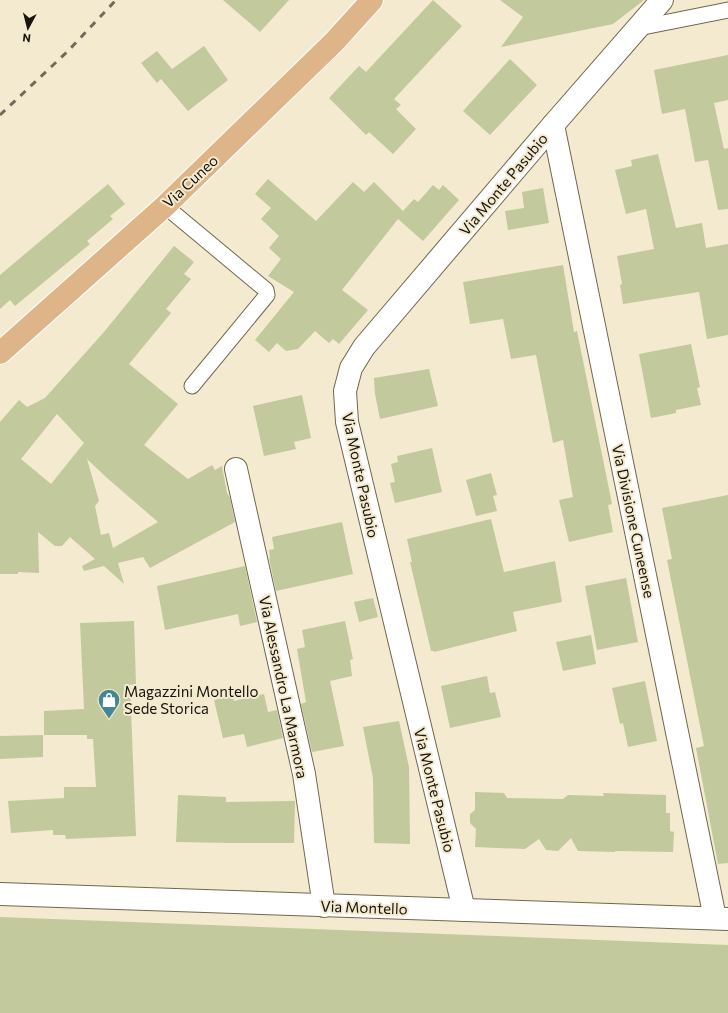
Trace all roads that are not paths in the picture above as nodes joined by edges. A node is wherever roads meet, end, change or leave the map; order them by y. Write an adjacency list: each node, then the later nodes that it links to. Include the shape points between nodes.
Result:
1 (372, 0): 6 (main road, Via Cuneo, via 334,42)
2 (662, 0): 4 (street, Via Monte Pasubio)
3 (728, 10): 4 (lane)
4 (638, 28): 5 (street, Via Monte Pasubio)
5 (553, 125): 12 (street, Via Monte Pasubio, via 364,347 351,368 345,391 346,422); 13 (street, Via Divisione Cuneense)
6 (165, 206): 7 (main road, Via Cuneo); 8 (lane, via 266,290 267,295)
7 (0, 353)
8 (192, 386)
9 (236, 469): 11 (street, Via Alessandro La Marmora, via 304,774)
10 (0, 894): 11 (street, Via Montello)
11 (324, 906): 12 (street, Via Montello)
12 (464, 910): 13 (street, Via Montello)
13 (721, 918)

